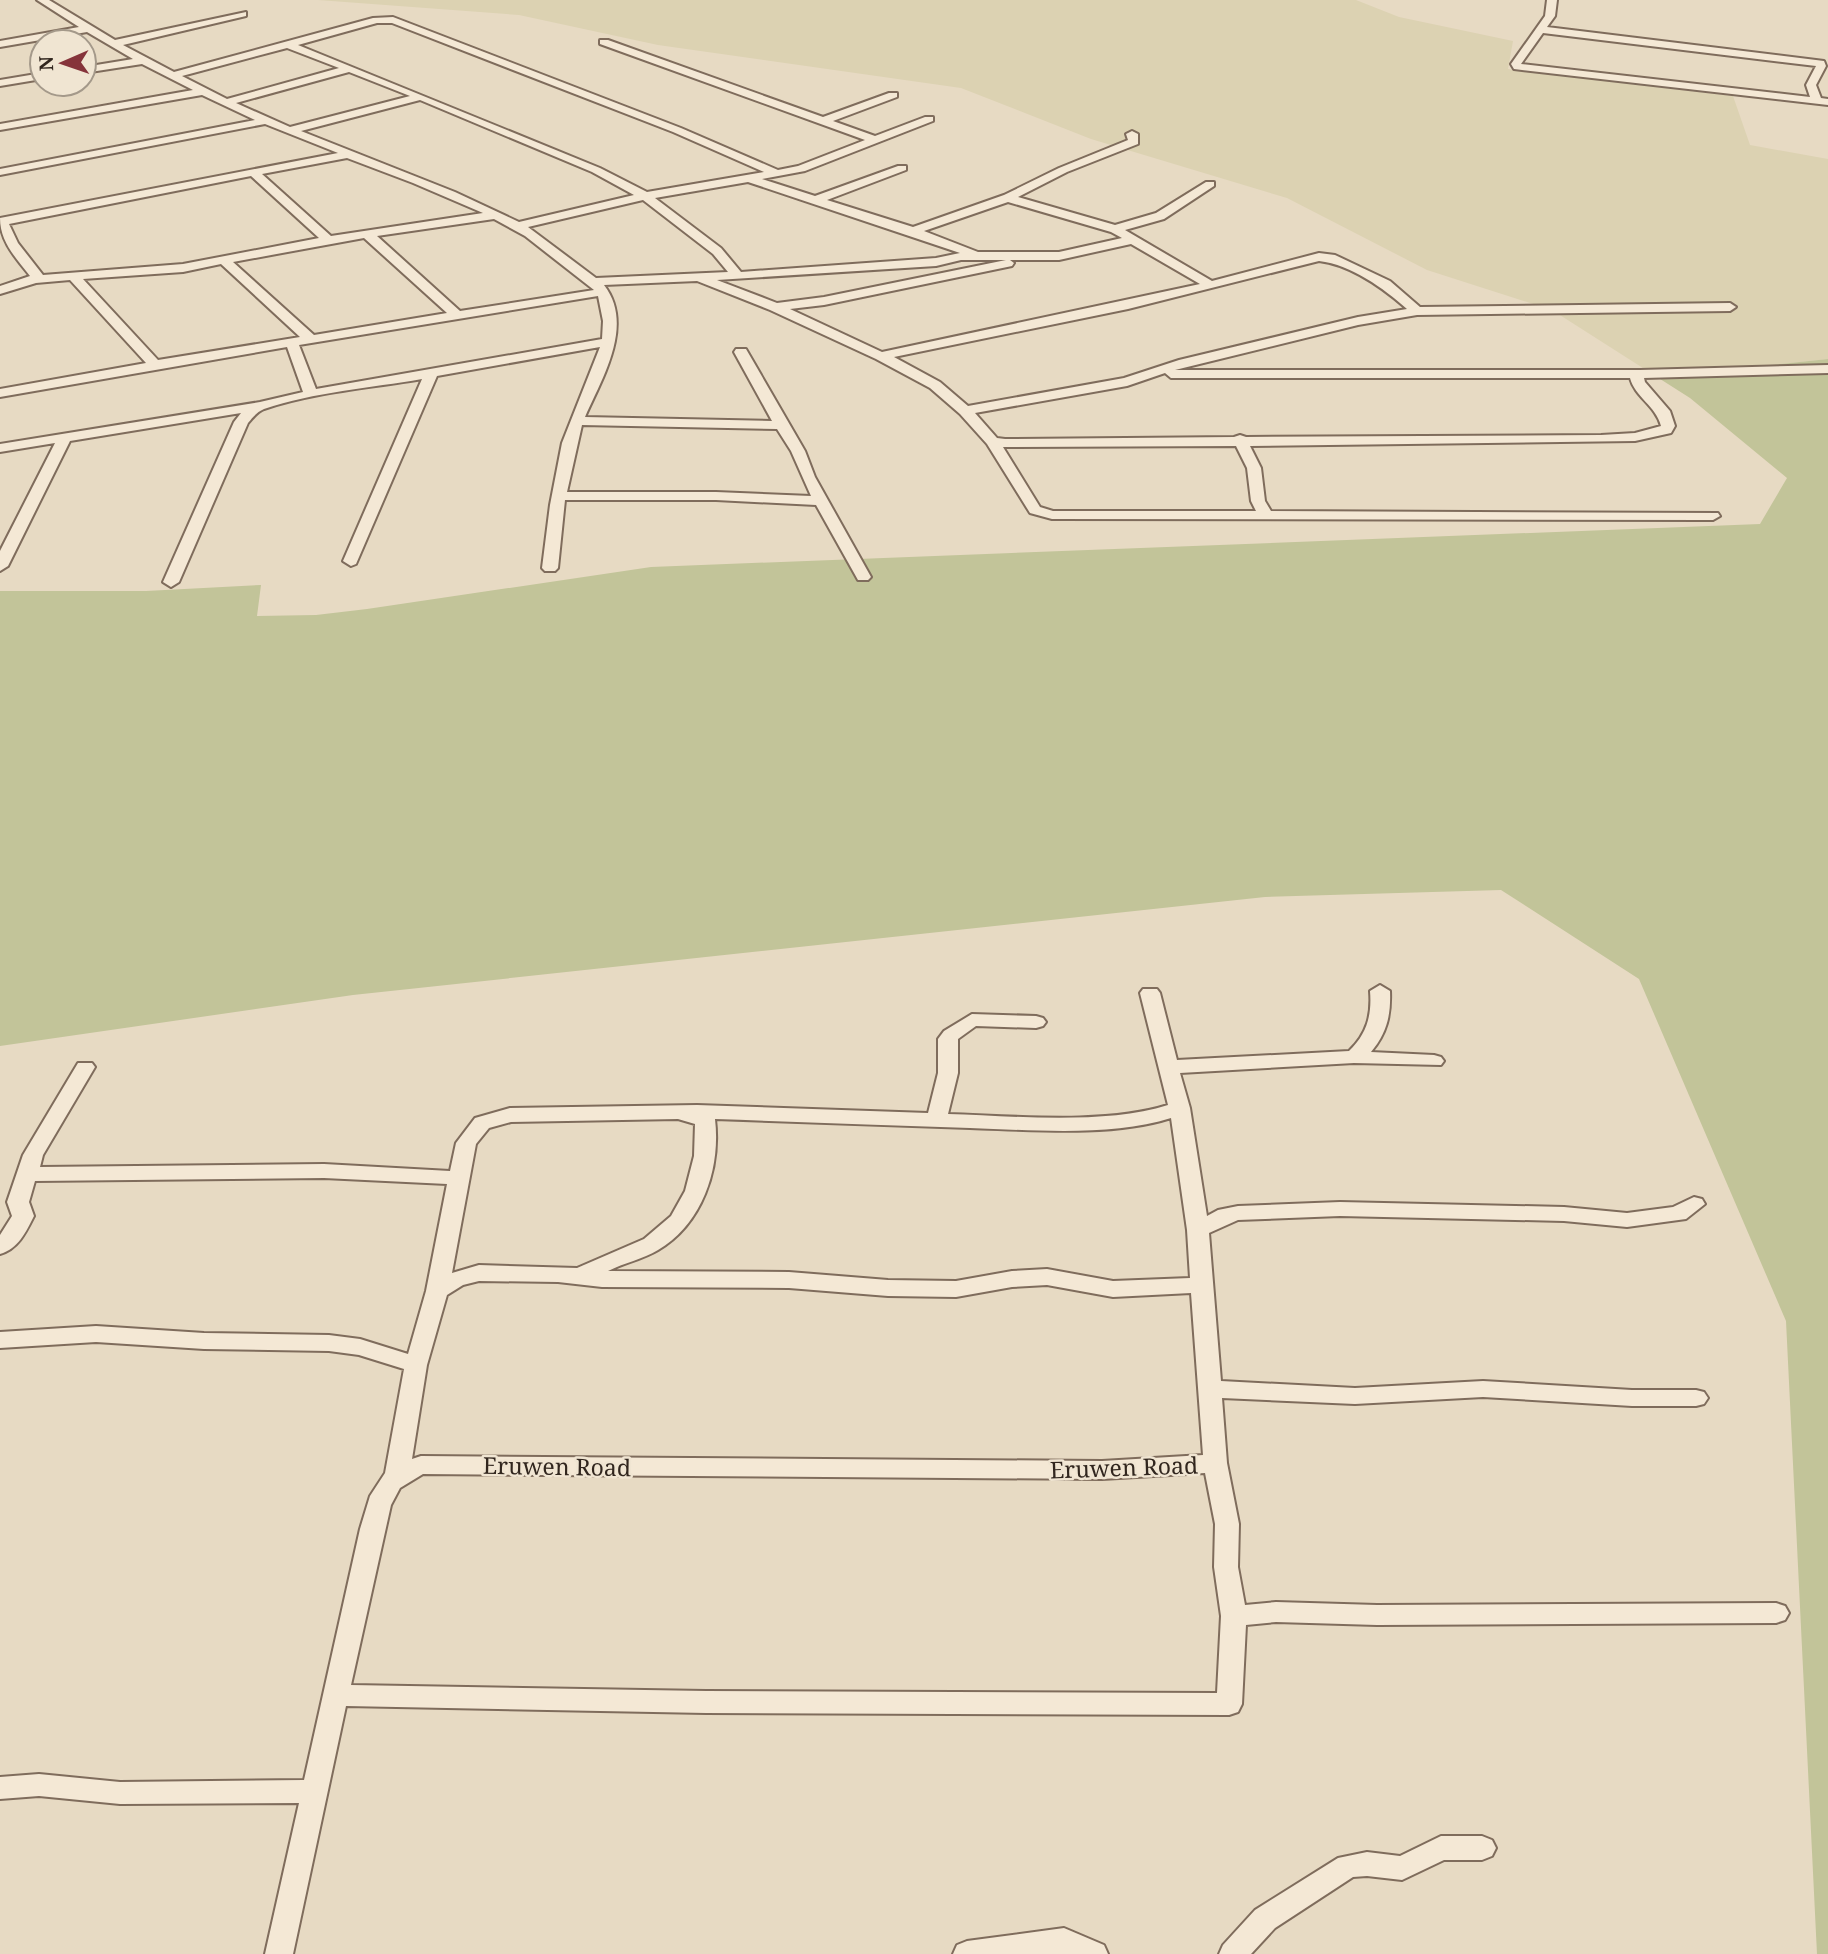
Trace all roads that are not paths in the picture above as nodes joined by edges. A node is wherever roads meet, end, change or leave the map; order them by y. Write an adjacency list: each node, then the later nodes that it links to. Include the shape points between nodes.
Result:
1 (42, 0): 4 (street)
2 (1552, 0): 5 (street, via 1550,16)
3 (242, 14): 10 (street)
4 (85, 28)
5 (1539, 29): 21 (street, via 1820,63 1811,85); 21 (street, via 1518,67)
6 (98, 36): 10 (street)
7 (28, 39): 9 (street)
8 (604, 42): 26 (street)
9 (0, 44)
10 (112, 44): 12 (street)
11 (290, 45): 14 (street); 15 (street); 35 (street, via 377,20 398,22)
12 (144, 60): 13 (street); 15 (street)
13 (98, 68)
14 (348, 69): 20 (street); 22 (street)
15 (175, 75): 18 (street)
16 (28, 78): 17 (street)
17 (0, 83)
18 (206, 91): 22 (street); 27 (street)
19 (893, 95): 26 (street)
20 (418, 97): 28 (street); 38 (street, via 596,170)
21 (1815, 99): 23 (street)
22 (228, 102): 25 (street)
23 (1828, 102)
24 (929, 119): 30 (street)
25 (268, 120): 28 (street); 33 (street)
26 (822, 121): 30 (street)
27 (0, 127)
28 (291, 130): 31 (street)
29 (1132, 134): 39 (street, via 1134,142)
30 (873, 139): 35 (street)
31 (348, 155): 34 (street); 41 (street)
32 (902, 168): 40 (street)
33 (0, 172)
34 (254, 173): 42 (street); 47 (street)
35 (778, 174): 36 (street)
36 (753, 180): 38 (street); 40 (street)
37 (1210, 184): 44 (street, via 1160,216)
38 (645, 196): 43 (street); 54 (street, via 716,251)
39 (1008, 198): 44 (street); 45 (street)
40 (811, 200): 45 (street)
41 (496, 215): 43 (street); 46 (street)
42 (1, 222): 57 (street)
43 (518, 226): 59 (street)
44 (1115, 229): 48 (street)
45 (913, 231): 49 (street)
46 (369, 236): 47 (street); 64 (street)
47 (328, 240): 51 (street)
48 (1132, 240): 50 (street); 58 (street)
49 (976, 255): 50 (street); 52 (street)
50 (1037, 257): 53 (street)
51 (225, 261): 55 (street); 65 (street)
52 (936, 262): 53 (street); 54 (street)
53 (958, 274): 61 (street)
54 (738, 276): 56 (street)
55 (75, 277): 57 (street); 70 (street)
56 (697, 277): 59 (street); 61 (street)
57 (37, 279): 60 (street)
58 (1210, 285): 63 (street, via 1327,257 1386,284); 69 (street)
59 (597, 287): 64 (street); 67 (street, via 607,301)
60 (0, 290)
61 (775, 307): 69 (street)
62 (1730, 307): 63 (street)
63 (1417, 311): 73 (street, via 1358,321)
64 (458, 316): 65 (street)
65 (310, 339): 66 (street)
66 (292, 342): 70 (street); 76 (street)
67 (608, 342): 72 (street); 79 (street)
68 (741, 352): 80 (street)
69 (881, 356): 78 (street, via 936,385)
70 (155, 365): 75 (street)
71 (1828, 369): 74 (street)
72 (431, 374): 76 (street); 89 (street)
73 (1152, 374): 74 (street); 78 (street)
74 (1640, 374): 82 (street, via 1639,383 1668,422 1666,430 1601,439)
75 (0, 392)
76 (311, 394): 77 (street)
77 (260, 406): 81 (street); 93 (street, via 241,422)
78 (965, 411): 83 (street)
79 (578, 421): 80 (street); 85 (street)
80 (781, 425): 86 (street)
81 (64, 438): 84 (street); 90 (street)
82 (1240, 439): 83 (street); 87 (street, via 1254,468 1258,501)
83 (993, 442): 87 (street, via 1030,504 1044,514)
84 (0, 448)
85 (559, 496): 86 (street); 91 (street)
86 (821, 501): 92 (street)
87 (1266, 516): 88 (street)
88 (1713, 516)
89 (351, 561)
90 (0, 566)
91 (550, 568)
92 (863, 577)
93 (171, 582)
94 (1380, 991): 97 (street, via 1378,1027)
95 (1150, 993): 100 (street)
96 (1036, 1022): 103 (street, via 972,1020 951,1035 948,1073)
97 (1354, 1057): 98 (street); 100 (street)
98 (1434, 1061)
99 (85, 1067): 104 (street, via 33,1155)
100 (1169, 1067): 101 (street)
101 (1180, 1108): 103 (street, via 1155,1116 1100,1122); 107 (street)
102 (680, 1114): 103 (street); 109 (street, via 705,1120 699,1182 688,1210 651,1245); 111 (street, via 510,1115 482,1123 466,1143)
103 (936, 1121)
104 (27, 1174): 105 (street, via 324,1171); 108 (street, via 18,1202 23,1216)
105 (448, 1177)
106 (1693, 1204): 107 (street, via 1678,1214 1627,1220 1458,1211 1238,1213)
107 (1198, 1230): 110 (street)
108 (0, 1247)
109 (578, 1276): 110 (street, via 956,1289 1046,1278 1112,1289); 111 (street, via 479,1273)
110 (1203, 1285): 114 (street)
111 (436, 1290): 113 (street)
112 (0, 1340): 113 (street, via 96,1334 329,1343 360,1347)
113 (416, 1365): 117 (street)
114 (1211, 1388): 115 (street, via 1355,1396 1483,1390); 116 (street)
115 (1696, 1398)
116 (1215, 1463): 117 (street, Eruwen Road, via 1102,1470 421,1465); 119 (street, via 1227,1524 1226,1567)
117 (397, 1474): 120 (street, via 381,1494)
118 (1776, 1613): 119 (street, via 1276,1612)
119 (1234, 1616): 120 (street, via 1229,1704)
120 (336, 1695): 122 (street)
121 (0, 1788): 122 (street, via 39,1785 120,1793)
122 (315, 1791): 124 (street)
123 (1482, 1847): 127 (street, via 1441,1848 1402,1868 1348,1866 1265,1919)
124 (279, 1954)
125 (967, 1954): 126 (street, via 1064,1941)
126 (1094, 1954)
127 (1233, 1954)

